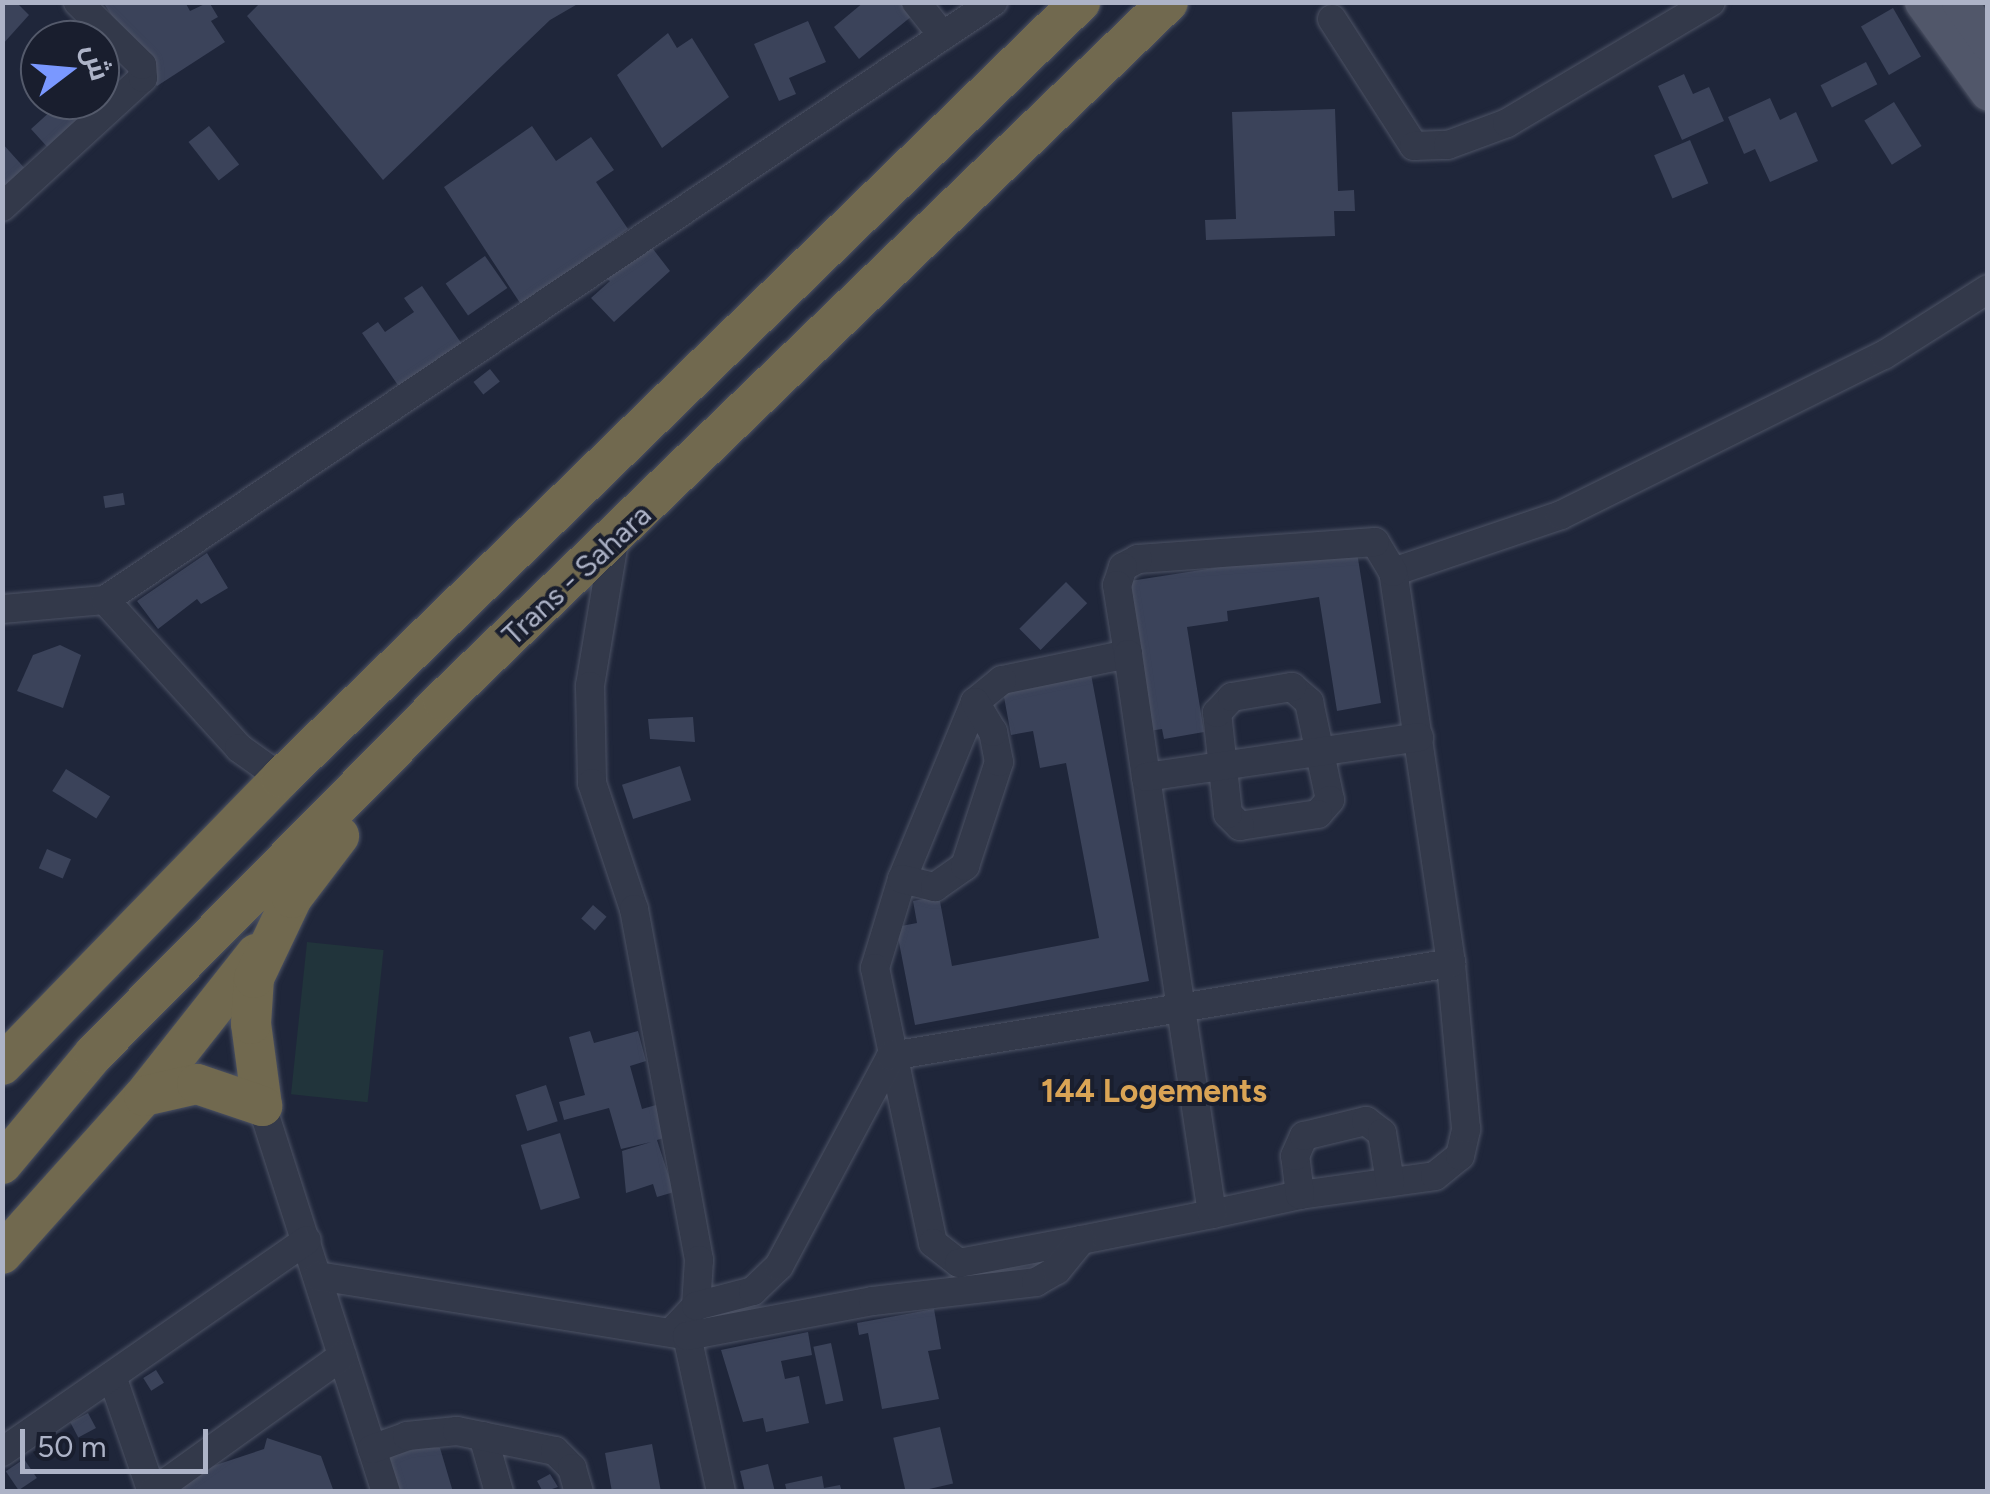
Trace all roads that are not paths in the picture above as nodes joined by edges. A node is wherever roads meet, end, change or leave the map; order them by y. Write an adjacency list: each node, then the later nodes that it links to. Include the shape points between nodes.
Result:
1 (78, 2): 13 (street, via 142,64 143,78)
2 (916, 2): 10 (street)
3 (993, 2): 10 (street)
4 (1080, 2): 26 (highway, Trans - Sahara)
5 (1168, 2): 15 (highway, Trans - Sahara)
6 (1711, 2): 9 (street, via 1508,123 1448,145 1414,146)
7 (1922, 2): 12 (main road)
8 (1959, 2): 11 (main road)
9 (1332, 19)
10 (943, 36): 17 (street)
11 (1988, 43)
12 (1988, 93)
13 (2, 207)
14 (1988, 289): 16 (street, via 1884,355 1560,515)
15 (614, 542): 20 (highway, Trans - Sahara); 43 (street, via 590,686 592,783 634,908 647,971 699,1260)
16 (1393, 572): 19 (street, via 1375,542 1364,538 1138,559 1124,567 1117,585); 22 (street)
17 (105, 600): 18 (street); 26 (street, via 239,748)
18 (2, 609)
19 (1128, 654): 21 (street, via 1002,680); 25 (street)
20 (443, 700): 28 (highway); 35 (highway, Trans - Sahara, via 94,1054)
21 (975, 702): 27 (street); 27 (street, via 993,732 999,762 965,866 935,887)
22 (1419, 737): 23 (street); 29 (street)
23 (1320, 749): 24 (street); 24 (street, via 1309,702 1292,687 1221,704 1216,726); 24 (street, via 1329,788 1326,808 1252,825 1232,822)
24 (1222, 764): 25 (street)
25 (1146, 777): 30 (street)
26 (281, 778): 32 (highway, Trans - Sahara)
27 (902, 880): 31 (street, via 875,968)
28 (264, 944): 33 (highway); 34 (highway, via 251,1024)
29 (1451, 963): 30 (street); 36 (street, via 1466,1129 1460,1156 1435,1176)
30 (1180, 1005): 31 (street); 38 (street)
31 (891, 1056): 40 (street, via 932,1243 946,1258 977,1260); 43 (street, via 779,1266 753,1291)
32 (2, 1064)
33 (144, 1096): 34 (highway, via 197,1084); 41 (highway)
34 (262, 1106): 39 (street)
35 (2, 1164)
36 (1390, 1182): 37 (street); 37 (street, via 1382,1133 1366,1120 1304,1136 1295,1156)
37 (1300, 1196): 38 (street)
38 (1212, 1214): 40 (street)
39 (307, 1240): 42 (street); 46 (street)
40 (1081, 1240): 44 (street, via 1058,1270 1036,1282)
41 (2, 1254)
42 (318, 1276): 44 (street); 45 (street)
43 (696, 1306): 44 (street)
44 (680, 1334): 54 (street)
45 (342, 1356): 48 (street); 50 (street)
46 (112, 1376): 49 (street); 50 (street)
47 (484, 1436): 48 (street, via 407,1436); 52 (street); 53 (street, via 555,1451 572,1468)
48 (372, 1449): 51 (street)
49 (2, 1452)
50 (153, 1492)
51 (386, 1492)
52 (499, 1492)
53 (579, 1492)
54 (721, 1492)

